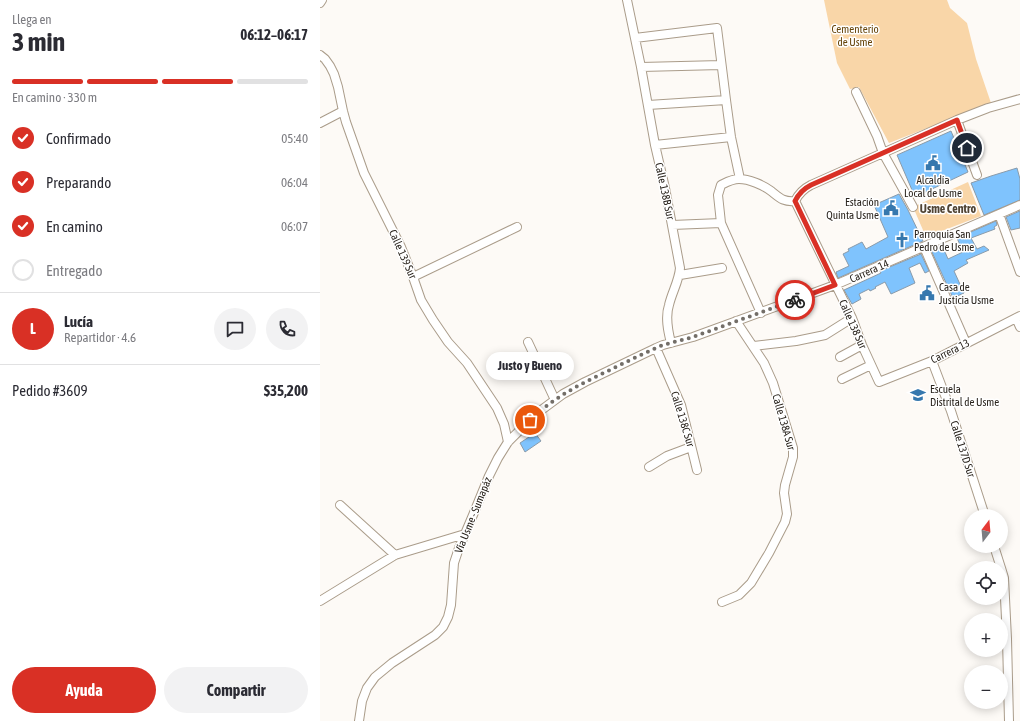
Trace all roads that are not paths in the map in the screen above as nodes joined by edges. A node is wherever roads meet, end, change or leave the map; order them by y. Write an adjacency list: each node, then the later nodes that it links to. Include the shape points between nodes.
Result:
1 (322, 0): 3 (street)
2 (627, 0): 4 (street, Calle 138B Sur)
3 (320, 3)
4 (635, 38): 6 (street, via 717,28); 7 (street, Calle 138B Sur)
5 (320, 55): 12 (street, Calle 139 Sur, via 326,59 334,74)
6 (721, 65): 7 (street); 10 (street)
7 (641, 67): 11 (street, Calle 138B Sur)
8 (856, 92): 17 (street)
9 (1020, 99): 13 (street)
10 (726, 100): 11 (street); 15 (street)
11 (648, 105): 16 (street, Calle 138B Sur)
12 (343, 111): 14 (street); 31 (street, Calle 139 Sur, via 364,173)
13 (957, 120): 17 (street); 18 (street)
14 (320, 123)
15 (731, 137): 16 (street); 19 (street)
16 (655, 145): 25 (street, Calle 138B Sur)
17 (883, 153): 20 (street, via 803,189); 22 (street)
18 (977, 175)
19 (740, 179): 20 (street, via 757,183 787,202); 24 (street, via 722,185 718,195)
20 (795, 201): 32 (street, Calle 138 Sur)
21 (1020, 205): 23 (street, Carrera 14)
22 (913, 207)
23 (999, 214): 27 (street, Carrera 14); 29 (street)
24 (721, 223): 25 (street); 33 (street)
25 (672, 225): 30 (street, Calle 138B Sur)
26 (517, 227): 31 (street)
27 (924, 247): 32 (street, Carrera 14); 40 (street)
28 (722, 268): 30 (street)
29 (1020, 272)
30 (680, 275): 39 (street, Calle 138B Sur, via 668,305 668,333)
31 (414, 277): 50 (street, Calle 139 Sur, via 421,300 433,320 467,363 497,408)
32 (835, 285): 33 (street, Carrera 14); 35 (street, Calle 138 Sur)
33 (761, 313): 36 (street, Carrera 14)
34 (1018, 317): 37 (street); 40 (street, Carrera 13)
35 (852, 318): 41 (street, Calle 138 Sur); 42 (street, via 825,335)
36 (736, 321): 39 (street, Carrera 14, via 693,337); 42 (street, Calle 138A Sur)
37 (1020, 326)
38 (528, 342): 49 (street)
39 (671, 342): 43 (street, Carrera 14)
40 (966, 343): 45 (street, Carrera 13)
41 (862, 345): 44 (street); 46 (street, Calle 138 Sur)
42 (754, 346): 59 (street, Calle 138A Sur, via 773,383 793,448 784,493 787,514 779,534 751,583 739,595)
43 (656, 348): 49 (street, Carrera 14, via 571,389); 51 (street, Calle 138C Sur, via 681,405)
44 (840, 357)
45 (932, 360): 48 (street, Carrera 13); 55 (street, Calle 137D Sur)
46 (871, 365): 47 (street); 48 (street, Calle 138 Sur)
47 (842, 379)
48 (879, 382)
49 (555, 400): 50 (street, Carrera 14, via 536,414)
50 (508, 442): 56 (street, Vía Usme - Sumapáz, via 489,476)
51 (691, 447): 52 (street, via 667,456); 53 (street, Calle 138C Sur)
52 (649, 467)
53 (697, 470)
54 (340, 505): 57 (street)
55 (983, 509)
56 (465, 534): 57 (street); 61 (street, Vía Usme - Sumapáz, via 454,563 451,605 443,627 374,677 362,701)
57 (395, 555): 58 (street)
58 (320, 601)
59 (722, 602)
60 (1005, 605): 62 (street)
61 (359, 721)
62 (1009, 721)

